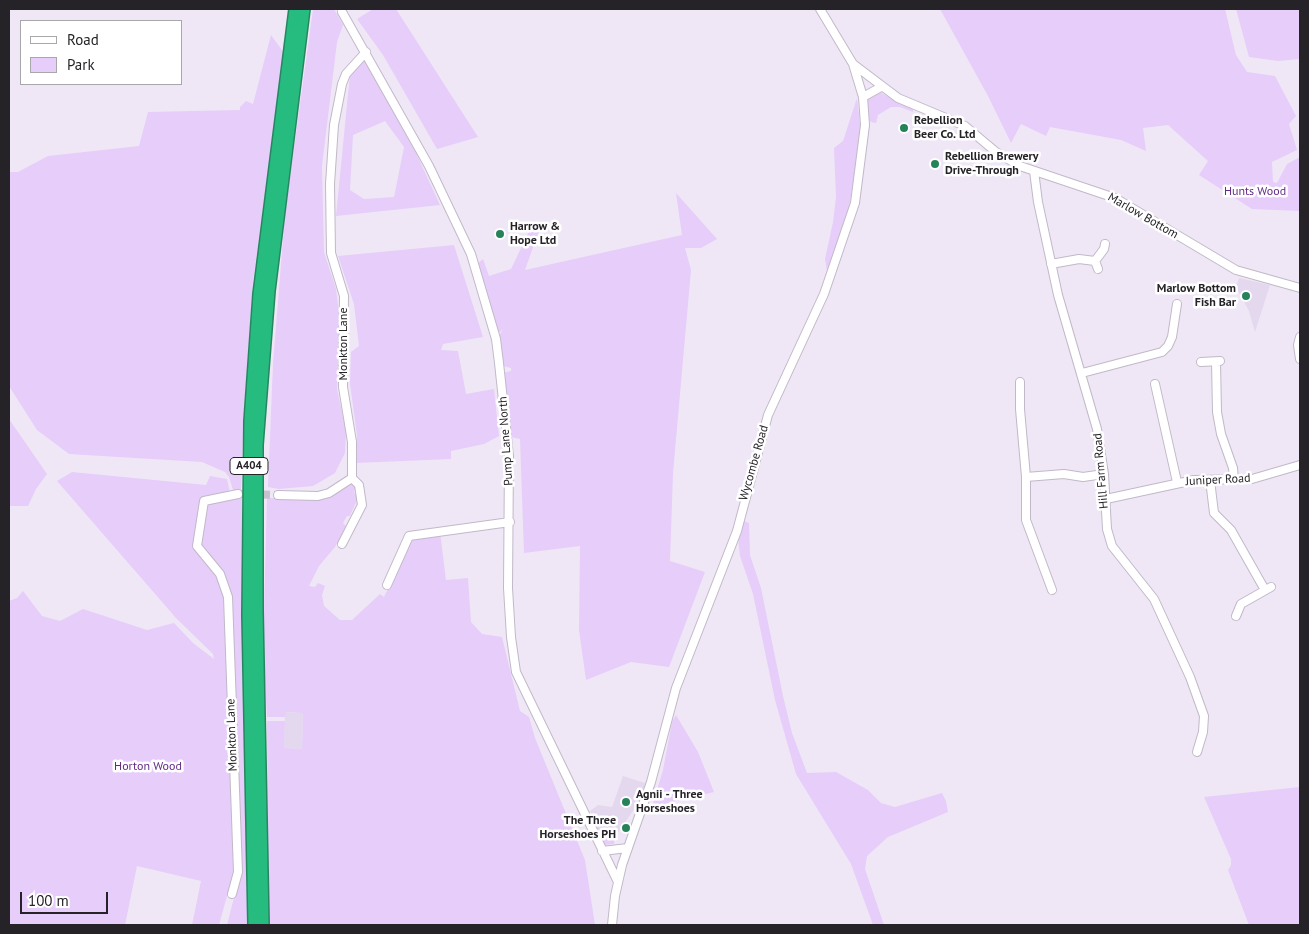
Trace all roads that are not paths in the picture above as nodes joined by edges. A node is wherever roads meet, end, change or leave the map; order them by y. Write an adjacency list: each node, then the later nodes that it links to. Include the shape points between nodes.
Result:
1 (296, 9): 40 (highway, A404, via 258,294 250,421 248,615)
2 (304, 9): 41 (highway, A404, via 269,290 257,445)
3 (820, 9): 6 (street, Wycombe Road)
4 (342, 12): 5 (street, Pump Lane North)
5 (366, 52): 23 (street, Monkton Lane, via 346,74 342,84 334,125 330,194 331,253 344,303 344,388 352,442); 30 (street, Pump Lane North, via 429,166 471,254 496,339 509,456)
6 (853, 64): 7 (street, Marlow Bottom); 8 (street, Wycombe Road)
7 (881, 87): 8 (street); 9 (street, Marlow Bottom, via 919,108 965,126 996,152)
8 (863, 97): 36 (street, Wycombe Road, via 865,125 855,203 848,229 824,294 768,415 737,530 676,688 651,782)
9 (1034, 171): 11 (street, Hill Farm Road); 12 (street, Marlow Bottom, via 1115,198 1236,270)
10 (1105, 244): 11 (street, via 1097,264 1079,259)
11 (1051, 264): 17 (street, Hill Farm Road)
12 (1300, 288)
13 (1177, 304): 17 (street, via 1168,346 1162,352)
14 (1300, 337): 15 (street)
15 (1300, 359)
16 (1201, 362): 25 (street, via 1218,362 1217,412)
17 (1082, 373): 21 (street, Hill Farm Road, via 1098,429)
18 (1155, 384): 26 (street)
19 (1022, 386): 22 (street)
20 (1300, 465): 25 (street, Juniper Road, via 1267,476)
21 (1104, 474): 22 (street); 29 (street, Hill Farm Road)
22 (1026, 477): 33 (street, via 1026,520)
23 (352, 478): 28 (street, via 318,496); 31 (street, via 360,485 362,505)
24 (1210, 480): 25 (street, Juniper Road); 26 (street, Juniper Road); 34 (street, via 1214,513 1231,530 1268,589 1241,604)
25 (1234, 480)
26 (1177, 482): 29 (street, Juniper Road)
27 (238, 494): 39 (street, Monkton Lane, via 204,501 197,546 220,574 228,597 238,872)
28 (278, 495)
29 (1106, 499): 35 (street, Hill Farm Road, via 1105,516 1112,546 1154,599 1190,677 1204,716)
30 (510, 522): 32 (street, via 409,536); 37 (street, Pump Lane North, via 508,588 516,672)
31 (342, 544)
32 (387, 585)
33 (1052, 586)
34 (1236, 616)
35 (1197, 752)
36 (628, 848): 37 (street); 38 (street, Wycombe Road)
37 (602, 851): 38 (street, Pump Lane North)
38 (618, 882): 42 (street, Wycombe Road)
39 (232, 894)
40 (254, 925)
41 (263, 925)
42 (612, 925)

